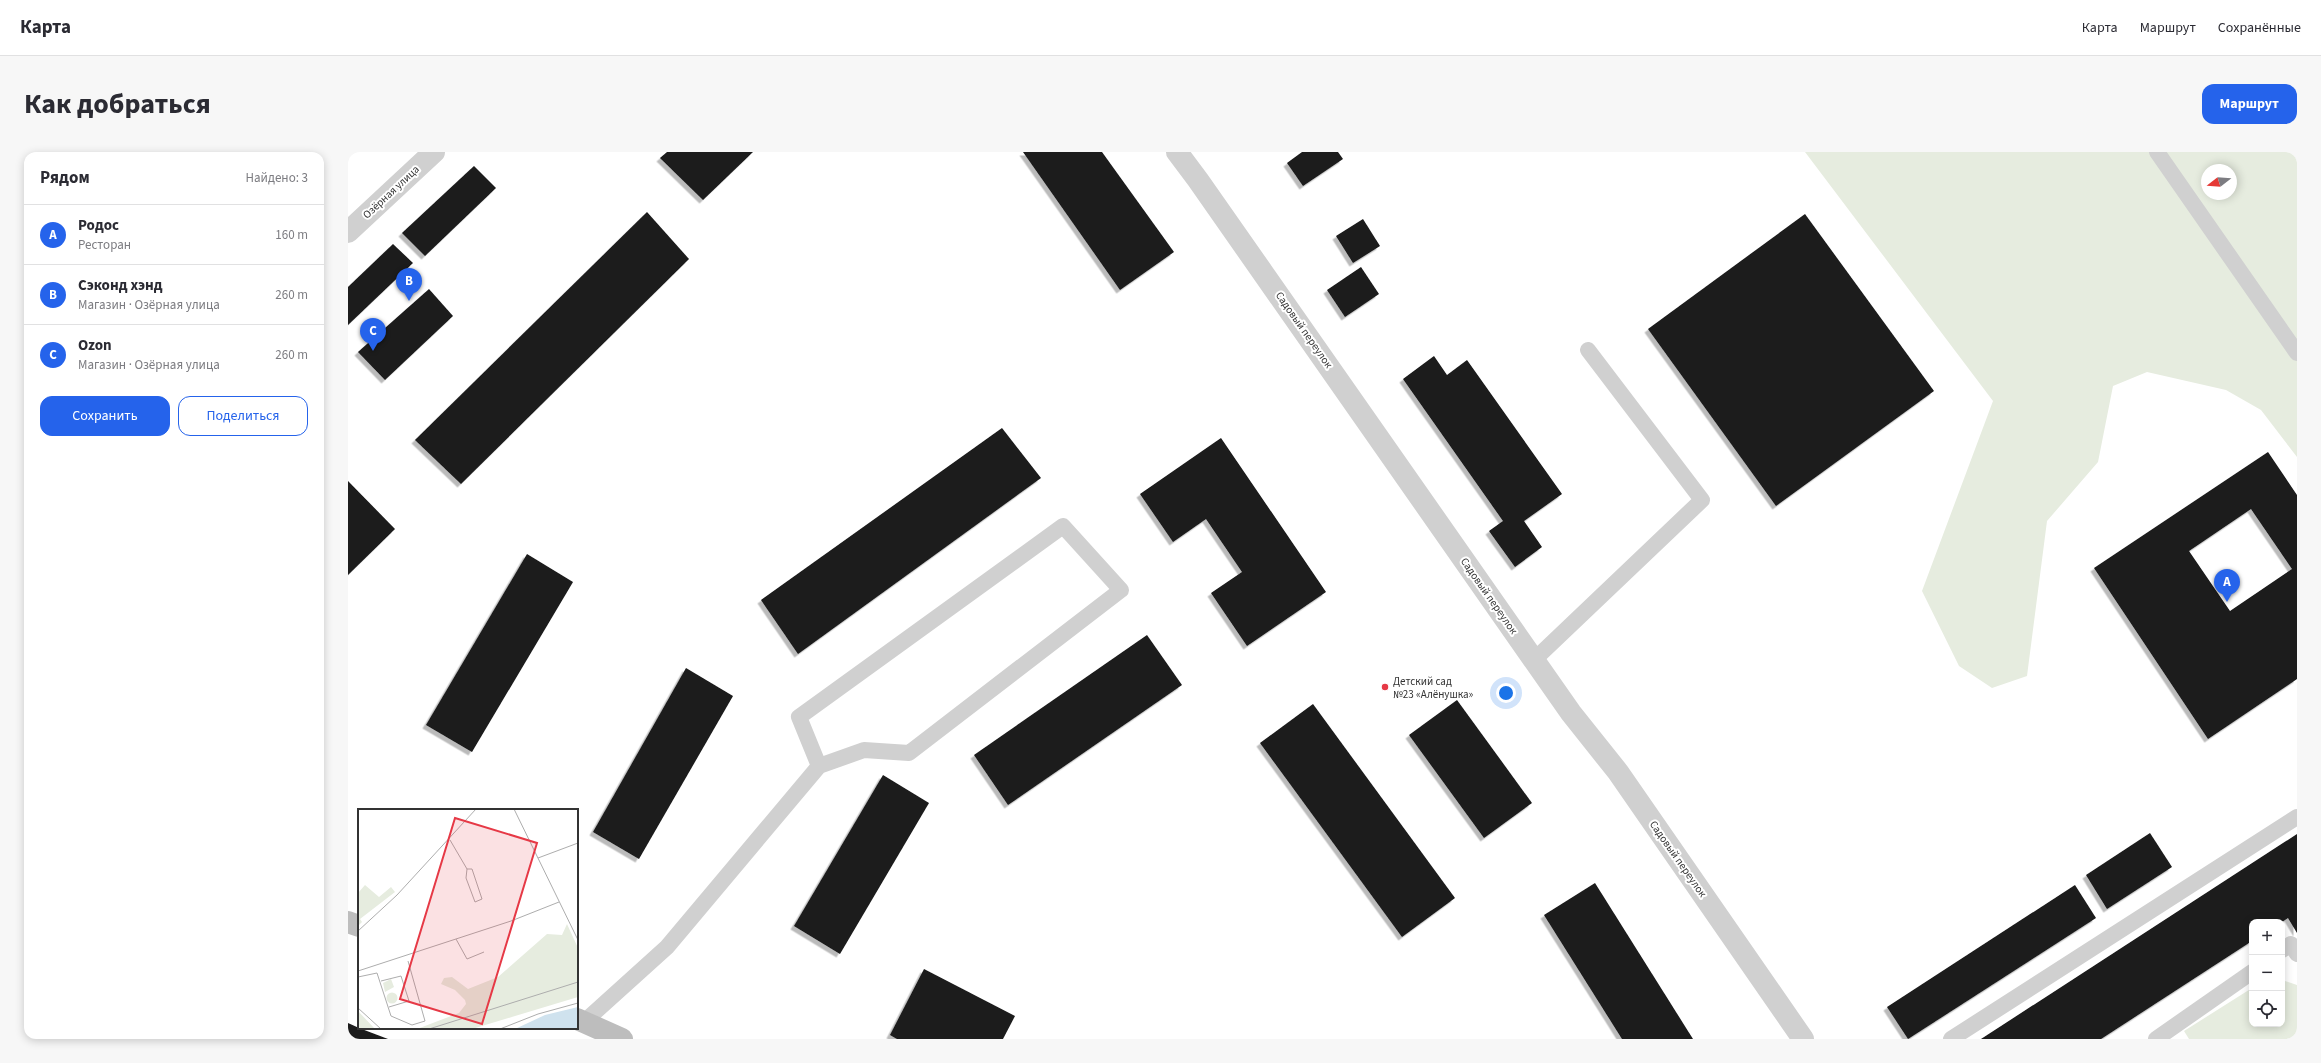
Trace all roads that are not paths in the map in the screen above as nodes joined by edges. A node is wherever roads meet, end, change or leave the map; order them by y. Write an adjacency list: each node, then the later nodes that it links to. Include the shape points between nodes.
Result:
1 (434, 152): 4 (street, Озёрная улица)
2 (1177, 152): 7 (street, Садовый переулок)
3 (2157, 152): 6 (lane)
4 (348, 232)
5 (1588, 350): 7 (lane, via 1702,500)
6 (2297, 353)
7 (1534, 660): 17 (street, Садовый переулок, via 1571,713 1618,772)
8 (819, 766): 8 (lane, via 798,717 1063,526 1121,590 909,753 864,750); 15 (lane, via 667,947)
9 (2297, 817): 18 (lane)
10 (348, 922): 11 (main road)
11 (358, 926)
12 (2285, 948): 13 (lane, via 2291,944)
13 (2297, 954)
14 (2249, 974): 19 (lane)
15 (580, 1021): 16 (main road)
16 (622, 1039)
17 (1803, 1039)
18 (1951, 1039)
19 (2156, 1039)

